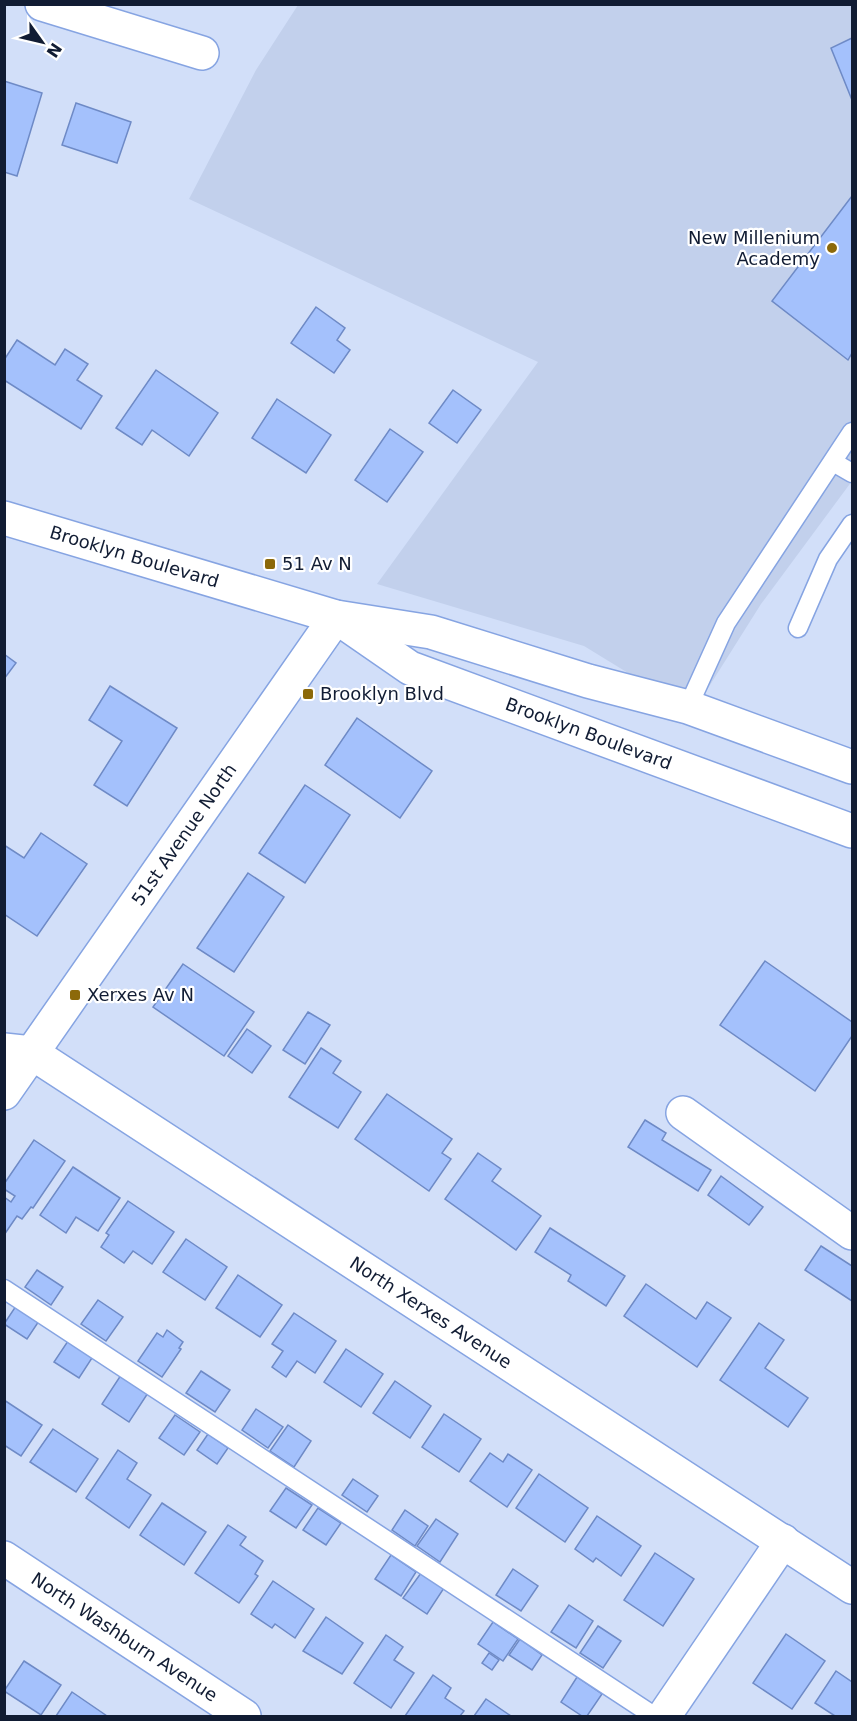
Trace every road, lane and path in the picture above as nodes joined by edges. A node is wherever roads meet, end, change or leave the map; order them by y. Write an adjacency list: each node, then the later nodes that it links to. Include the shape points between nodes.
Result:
1 (42, 4): 2 (street)
2 (202, 53)
3 (852, 432): 4 (lane)
4 (833, 462): 5 (lane); 10 (lane, via 726,622)
5 (852, 473)
6 (4, 518): 8 (street, Brooklyn Boulevard)
7 (852, 524): 9 (lane, via 828,559)
8 (336, 617): 10 (street, Brooklyn Boulevard, via 431,632 588,681); 12 (street, Brooklyn Boulevard, via 410,668); 13 (street, 51st Avenue North)
9 (798, 628)
10 (688, 707): 11 (street, Brooklyn Boulevard)
11 (852, 767)
12 (852, 831)
13 (18, 1051): 14 (street, 51st Avenue North); 18 (street, North Xerxes Avenue)
14 (4, 1093)
15 (682, 1113): 16 (street)
16 (852, 1233)
17 (4, 1289): 22 (lane)
18 (783, 1541): 20 (street, North Xerxes Avenue); 23 (street)
19 (4, 1558): 21 (street, North Washburn Avenue)
20 (852, 1587)
21 (244, 1716)
22 (654, 1716)
23 (664, 1716)

